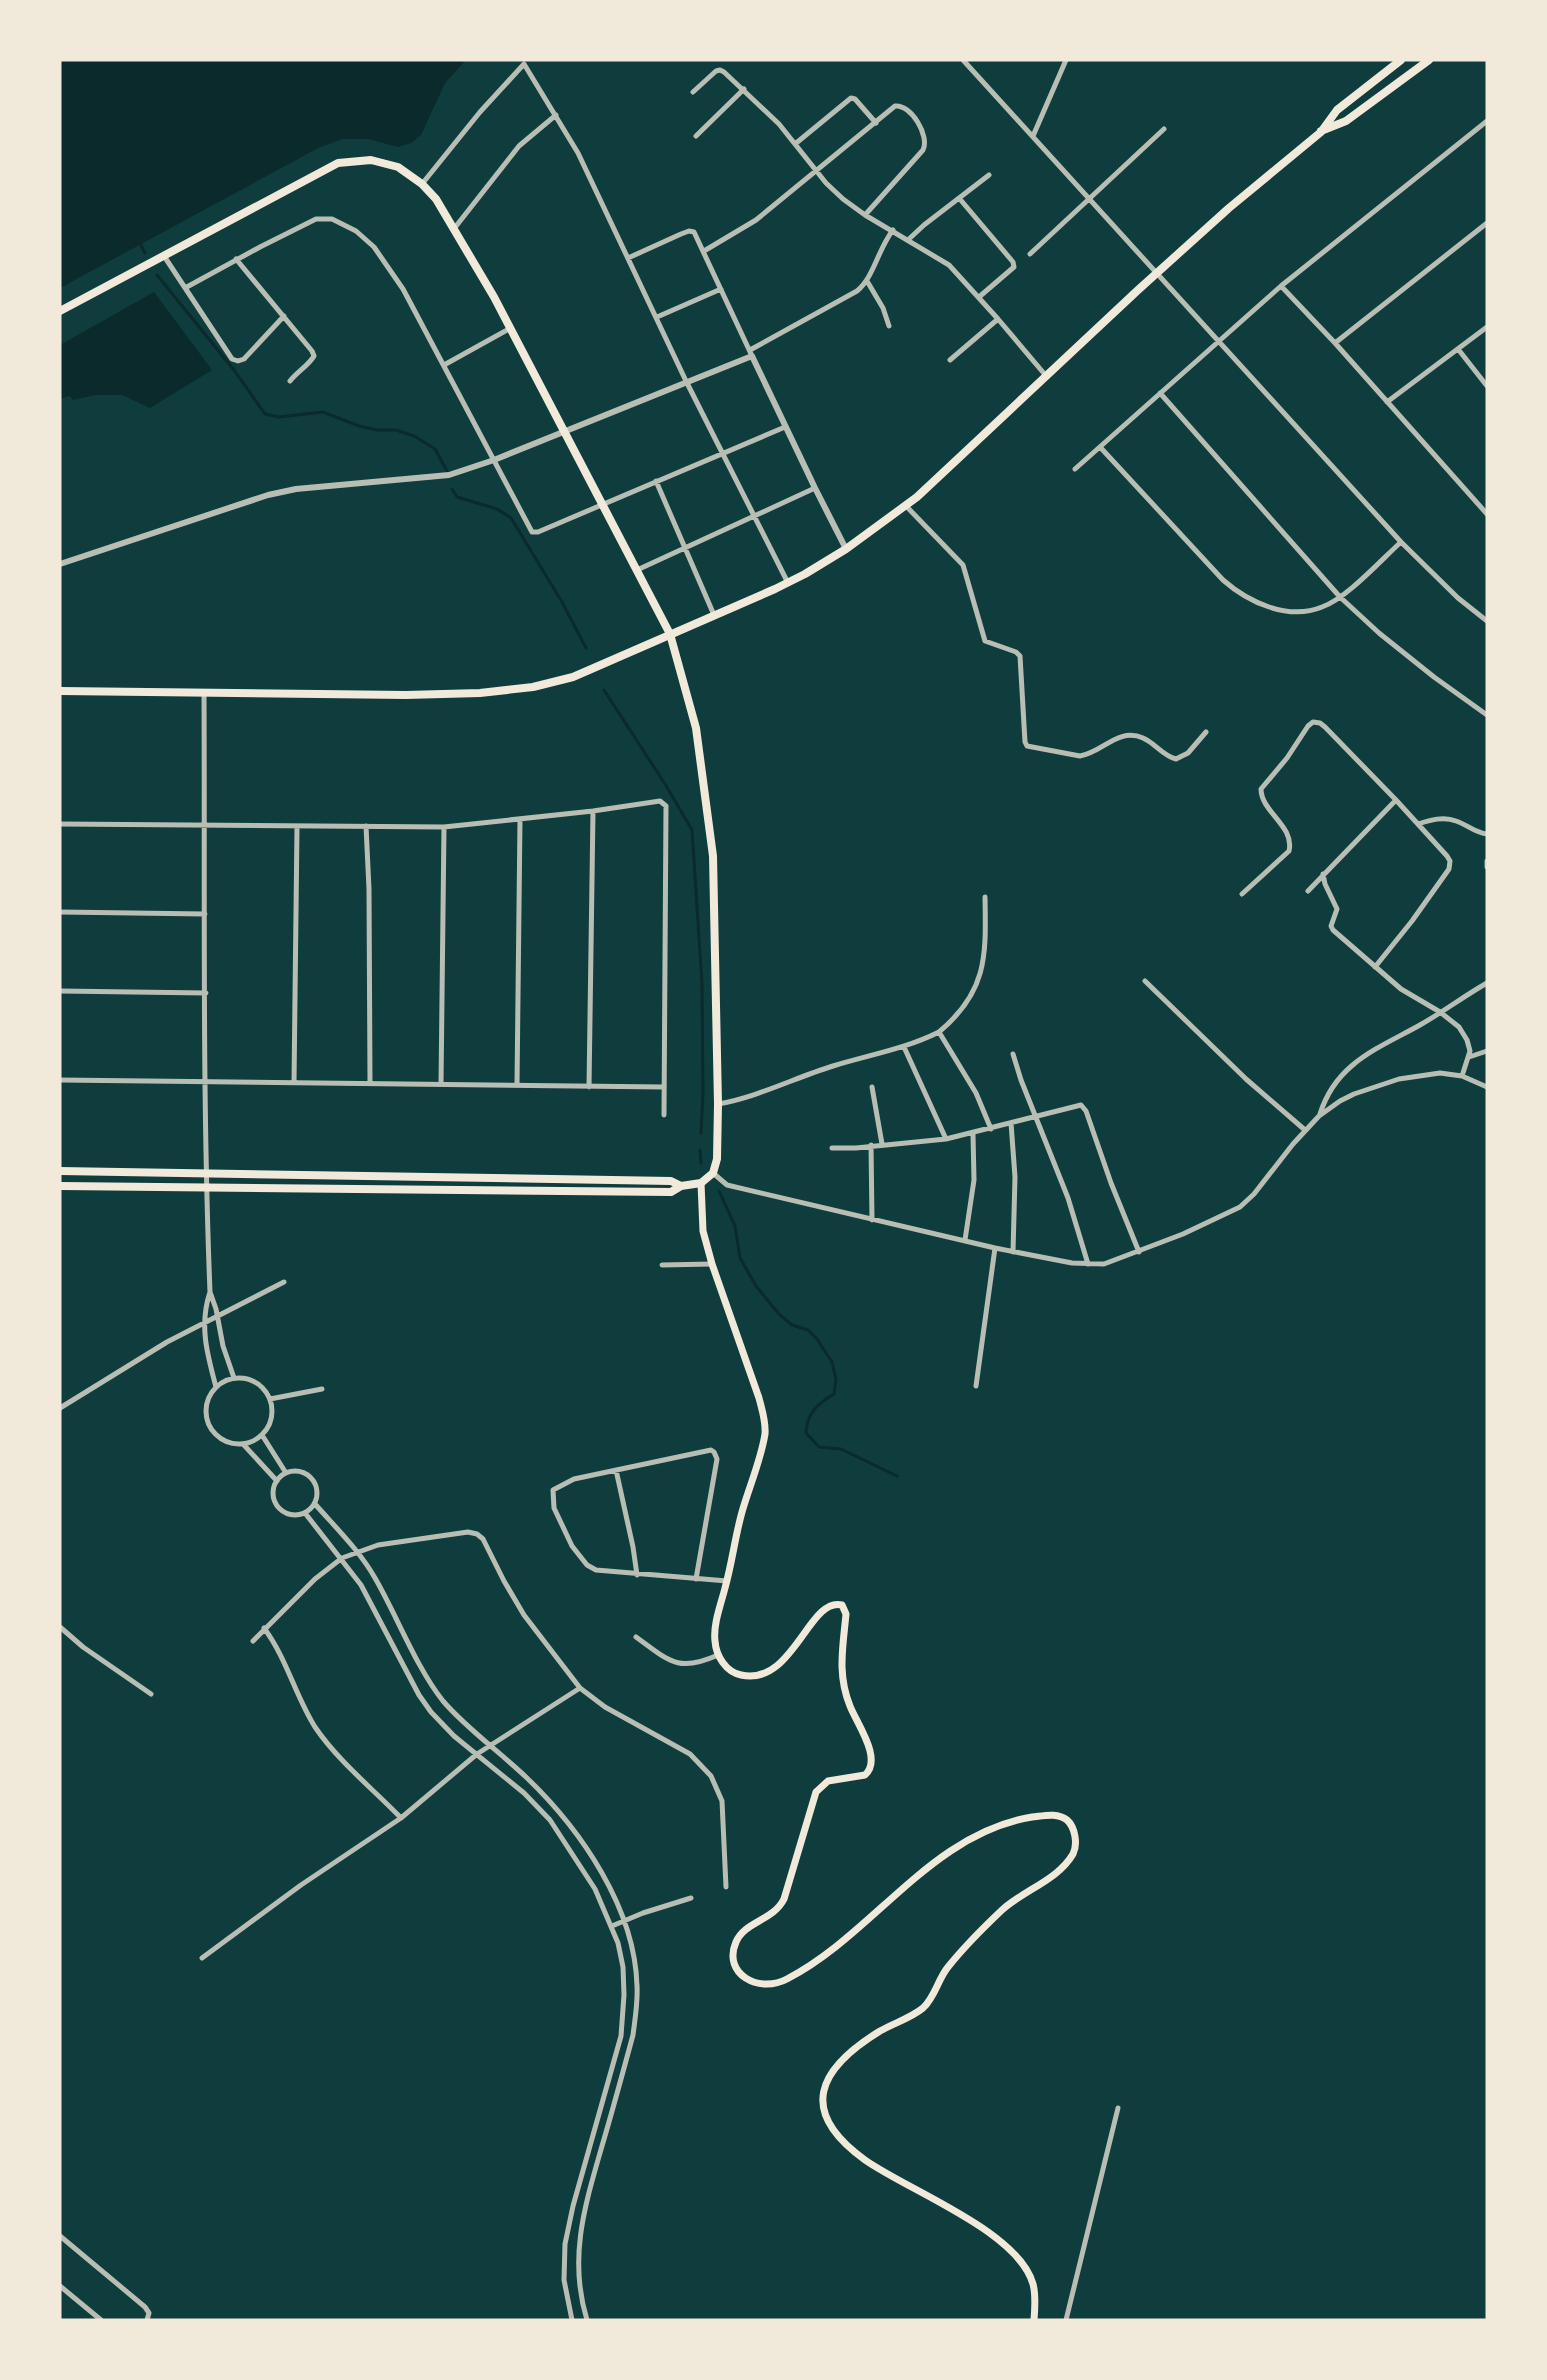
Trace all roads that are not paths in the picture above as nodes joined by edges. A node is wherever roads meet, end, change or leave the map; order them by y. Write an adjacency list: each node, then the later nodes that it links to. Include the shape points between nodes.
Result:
1 (963, 60): 13 (street)
2 (1066, 60): 13 (street)
3 (1401, 60): 11 (highway, via 1337,110)
4 (1429, 60): 11 (highway, via 1346,121)
5 (744, 89): 6 (street, via 720,70); 12 (street); 14 (street)
6 (693, 92)
7 (556, 115): 17 (street, via 524,64); 22 (street, via 519,146); 28 (street)
8 (1487, 121): 32 (street)
9 (876, 123): 14 (street, via 851,98); 15 (street); 20 (street, via 895,106 907,108 927,143)
10 (1164, 129): 19 (street)
11 (1321, 132): 30 (highway)
12 (696, 136)
13 (1033, 136): 19 (street)
14 (795, 144): 15 (street)
15 (816, 172): 20 (street); 25 (street, via 756,220)
16 (989, 175): 18 (street)
17 (422, 184): 22 (main road, via 436,199); 27 (main road, via 384,163 338,163)
18 (959, 198): 24 (street); 35 (street, via 1013,262 1012,271)
19 (1090, 198): 26 (street); 30 (street)
20 (865, 215): 23 (street)
21 (1487, 223): 44 (street)
22 (453, 230): 42 (main road)
23 (893, 230): 24 (street); 31 (street)
24 (909, 239): 35 (street, via 949,265)
25 (704, 251): 28 (street, via 691,231); 34 (street)
26 (1030, 254)
27 (164, 256): 33 (street); 36 (main road)
28 (628, 258): 38 (street)
29 (236, 259): 33 (street); 37 (street); 48 (street, via 316,219 341,222 379,253)
30 (1158, 272): 43 (street); 49 (highway)
31 (867, 281): 40 (street); 46 (street, via 858,291)
32 (1281, 286): 43 (street); 44 (street)
33 (185, 288): 37 (street, via 232,359 238,362)
34 (722, 289): 38 (street); 46 (street)
35 (979, 297): 39 (street)
36 (60, 311)
37 (284, 316): 50 (street, via 314,356)
38 (657, 316): 51 (street)
39 (998, 319): 47 (street); 49 (street)
40 (889, 326)
41 (1487, 327): 45 (street)
42 (509, 329): 48 (street); 56 (main road)
43 (1218, 341): 53 (street); 67 (street)
44 (1335, 343): 54 (street)
45 (1458, 349): 52 (street); 54 (street)
46 (751, 353): 51 (street); 55 (street)
47 (950, 360)
48 (444, 365): 59 (street)
49 (1047, 377): 64 (highway)
50 (290, 381)
51 (686, 381): 56 (street); 58 (street)
52 (1487, 386)
53 (1160, 393): 57 (street); 73 (street)
54 (1387, 402): 65 (street)
55 (785, 427): 58 (street); 62 (street)
56 (565, 432): 59 (street); 63 (main road)
57 (1100, 447): 60 (street); 73 (street, via 1234,590 1263,605 1298,611 1322,608)
58 (723, 453): 61 (street); 66 (street)
59 (494, 460): 63 (street, via 532,532); 70 (street, via 432,478 296,489 268,495)
60 (1075, 469)
61 (656, 481): 63 (street); 68 (street)
62 (815, 488): 66 (street); 69 (street)
63 (603, 505): 71 (main road)
64 (906, 506): 69 (highway); 80 (street, via 963,565 985,641 1020,656 1027,746 1080,756 1089,755 1112,739 1133,736 1176,759 1188,753)
65 (1487, 514)
66 (755, 516): 68 (street); 72 (street)
67 (1401, 542): 73 (street); 75 (street)
68 (686, 547): 71 (street); 74 (street)
69 (846, 549): 72 (highway)
70 (60, 564)
71 (637, 570): 76 (main road)
72 (788, 583): 74 (highway)
73 (1340, 597): 79 (street, via 1425,670)
74 (714, 615): 76 (highway)
75 (1487, 621)
76 (670, 634): 78 (highway, via 573,677 503,691 406,695); 121 (main road, via 696,728 713,856)
77 (60, 691): 78 (highway)
78 (204, 693): 86 (street)
79 (1487, 715)
80 (1206, 732)
81 (1396, 801): 85 (street); 93 (street); 95 (street, via 1320,723 1313,722 1261,789 1263,800 1289,836 1289,850)
82 (592, 811): 83 (street); 117 (street); 118 (street, via 660,801 666,806)
83 (520, 819): 89 (street); 116 (street)
84 (60, 824): 86 (street)
85 (1418, 824): 90 (street, via 1450,819); 99 (street, via 1447,856 1449,869)
86 (204, 826): 88 (street); 98 (street)
87 (366, 826): 88 (street); 89 (street); 113 (street)
88 (297, 827): 114 (street)
89 (444, 827): 115 (street)
90 (1487, 834)
91 (1487, 861): 92 (street)
92 (1487, 867)
93 (1323, 874): 94 (street); 99 (street, via 1337,909 1333,930)
94 (1308, 891)
95 (1242, 894)
96 (985, 897): 105 (street, via 981,976 952,1021)
97 (60, 912): 98 (street)
98 (205, 914): 103 (street)
99 (1376, 967): 104 (street, via 1401,989)
100 (1145, 981): 127 (street)
101 (1487, 983): 104 (street)
102 (60, 991): 103 (street)
103 (206, 993): 112 (street)
104 (1440, 1012): 109 (street, via 1464,1033); 124 (street, via 1380,1044 1345,1071 1325,1096)
105 (939, 1032): 106 (street); 126 (street, via 976,1093)
106 (904, 1047): 121 (street); 129 (street)
107 (1487, 1051): 109 (street)
108 (1013, 1054): 123 (street)
109 (1469, 1057): 110 (street)
110 (1462, 1076): 120 (street); 124 (street, via 1440,1073 1399,1079 1354,1094)
111 (60, 1080): 112 (street)
112 (204, 1082): 114 (street); 135 (street)
113 (370, 1082): 114 (street); 115 (street)
114 (294, 1083)
115 (441, 1084): 116 (street)
116 (517, 1085): 117 (street)
117 (589, 1087): 118 (street)
118 (664, 1087): 122 (street)
119 (872, 1087): 130 (street)
120 (1487, 1087)
121 (718, 1104): 134 (main road)
122 (664, 1114)
123 (1036, 1116): 125 (street); 146 (street, via 1076,1105 1083,1107); 148 (street, via 1068,1198)
124 (1319, 1116): 127 (street)
125 (1011, 1123): 126 (street); 145 (street, via 1015,1177)
126 (992, 1129): 128 (street)
127 (1305, 1130): 146 (street, via 1240,1207)
128 (973, 1134): 129 (street); 143 (street, via 974,1180)
129 (946, 1139): 130 (street)
130 (882, 1144): 131 (street)
131 (871, 1145): 132 (street); 142 (street)
132 (832, 1148)
133 (60, 1171): 135 (main road)
134 (713, 1173): 137 (main road); 142 (street, via 727,1185)
135 (205, 1175): 136 (main road); 140 (street)
136 (475, 1176): 139 (main road, via 671,1181); 141 (main road)
137 (701, 1184): 139 (main road); 147 (main road, via 704,1231)
138 (60, 1186): 140 (main road)
139 (681, 1186): 141 (main road, via 671,1192)
140 (206, 1188): 141 (main road); 151 (street)
141 (475, 1189)
142 (873, 1220): 143 (street)
143 (965, 1240): 144 (street)
144 (994, 1248): 145 (street); 155 (street)
145 (1013, 1251): 148 (street)
146 (1139, 1252): 148 (street, via 1104,1264)
147 (712, 1264): 149 (street); 171 (main road, via 764,1415 765,1432)
148 (1088, 1264)
149 (662, 1265)
150 (284, 1282): 152 (street)
151 (210, 1292): 152 (street); 153 (street)
152 (217, 1316): 153 (street); 154 (street)
153 (204, 1322): 156 (street, via 206,1351); 159 (street)
154 (234, 1378): 156 (street); 158 (street, via 256,1382)
155 (976, 1386)
156 (216, 1387): 161 (street, via 209,1396 206,1419 219,1438)
157 (322, 1389): 158 (street)
158 (270, 1399): 160 (street, via 272,1417)
159 (60, 1408)
160 (262, 1435): 161 (street); 163 (street)
161 (243, 1444): 164 (street)
162 (616, 1470): 169 (street); 169 (street, via 559,1486 553,1490 554,1508 572,1546 587,1564 596,1570); 170 (street, via 714,1452 717,1459)
163 (286, 1473): 164 (street); 165 (street, via 300,1471 312,1478 318,1490)
164 (277, 1481): 166 (street, via 273,1495 279,1508 291,1515)
165 (315, 1504): 166 (street); 167 (street)
166 (305, 1513): 168 (street)
167 (358, 1552): 168 (street); 177 (street, via 399,1540 477,1534 524,1615); 179 (street, via 436,1690)
168 (342, 1558): 173 (street); 180 (street, via 361,1585 419,1695 454,1736)
169 (637, 1575): 170 (street)
170 (696, 1579): 171 (street)
171 (727, 1581): 176 (main road, via 714,1634)
172 (60, 1627): 178 (street)
173 (264, 1628): 175 (street); 181 (street, via 277,1646 317,1729)
174 (636, 1637): 176 (street, via 668,1660 681,1664 699,1664)
175 (254, 1641)
176 (718, 1655): 198 (main road, via 739,1675 763,1676 787,1656 824,1610 833,1604 842,1605 846,1614 841,1681 872,1755 865,1775 828,1780 819,1787 779,1909 748,1928 735,1943 733,1956 737,1968 753,1982 778,1984 808,1967 930,1866 989,1828 1049,1815 1060,1816 1071,1826 1076,1845 1067,1862 1003,1909 948,1966 919,2012 873,2035 837,2065 825,2082 823,2095 826,2116 833,2128 860,2156 980,2226 1014,2254 1033,2282)
177 (580, 1688): 179 (street); 182 (street, via 605,1707 690,1754 711,1776 722,1801)
178 (151, 1694)
179 (491, 1746): 180 (street); 184 (street, via 527,1778 574,1830 594,1858)
180 (477, 1754): 181 (street); 185 (street, via 525,1793 550,1820 595,1889)
181 (401, 1818): 186 (street)
182 (726, 1887)
183 (691, 1898): 184 (street)
184 (624, 1921): 185 (street); 188 (street, via 637,1986 633,2035)
185 (612, 1926): 187 (street, via 623,1966 624,2005 621,2036)
186 (202, 1958)
187 (610, 2071): 188 (street); 190 (street)
188 (623, 2073): 191 (street)
189 (1118, 2108): 199 (street)
190 (573, 2206): 191 (street); 196 (street, via 564,2260)
191 (585, 2207): 197 (street, via 578,2275)
192 (60, 2236): 195 (street, via 144,2307 149,2313)
193 (60, 2286): 194 (street)
194 (101, 2320)
195 (147, 2320)
196 (572, 2320)
197 (587, 2320)
198 (1034, 2320)
199 (1066, 2320)

